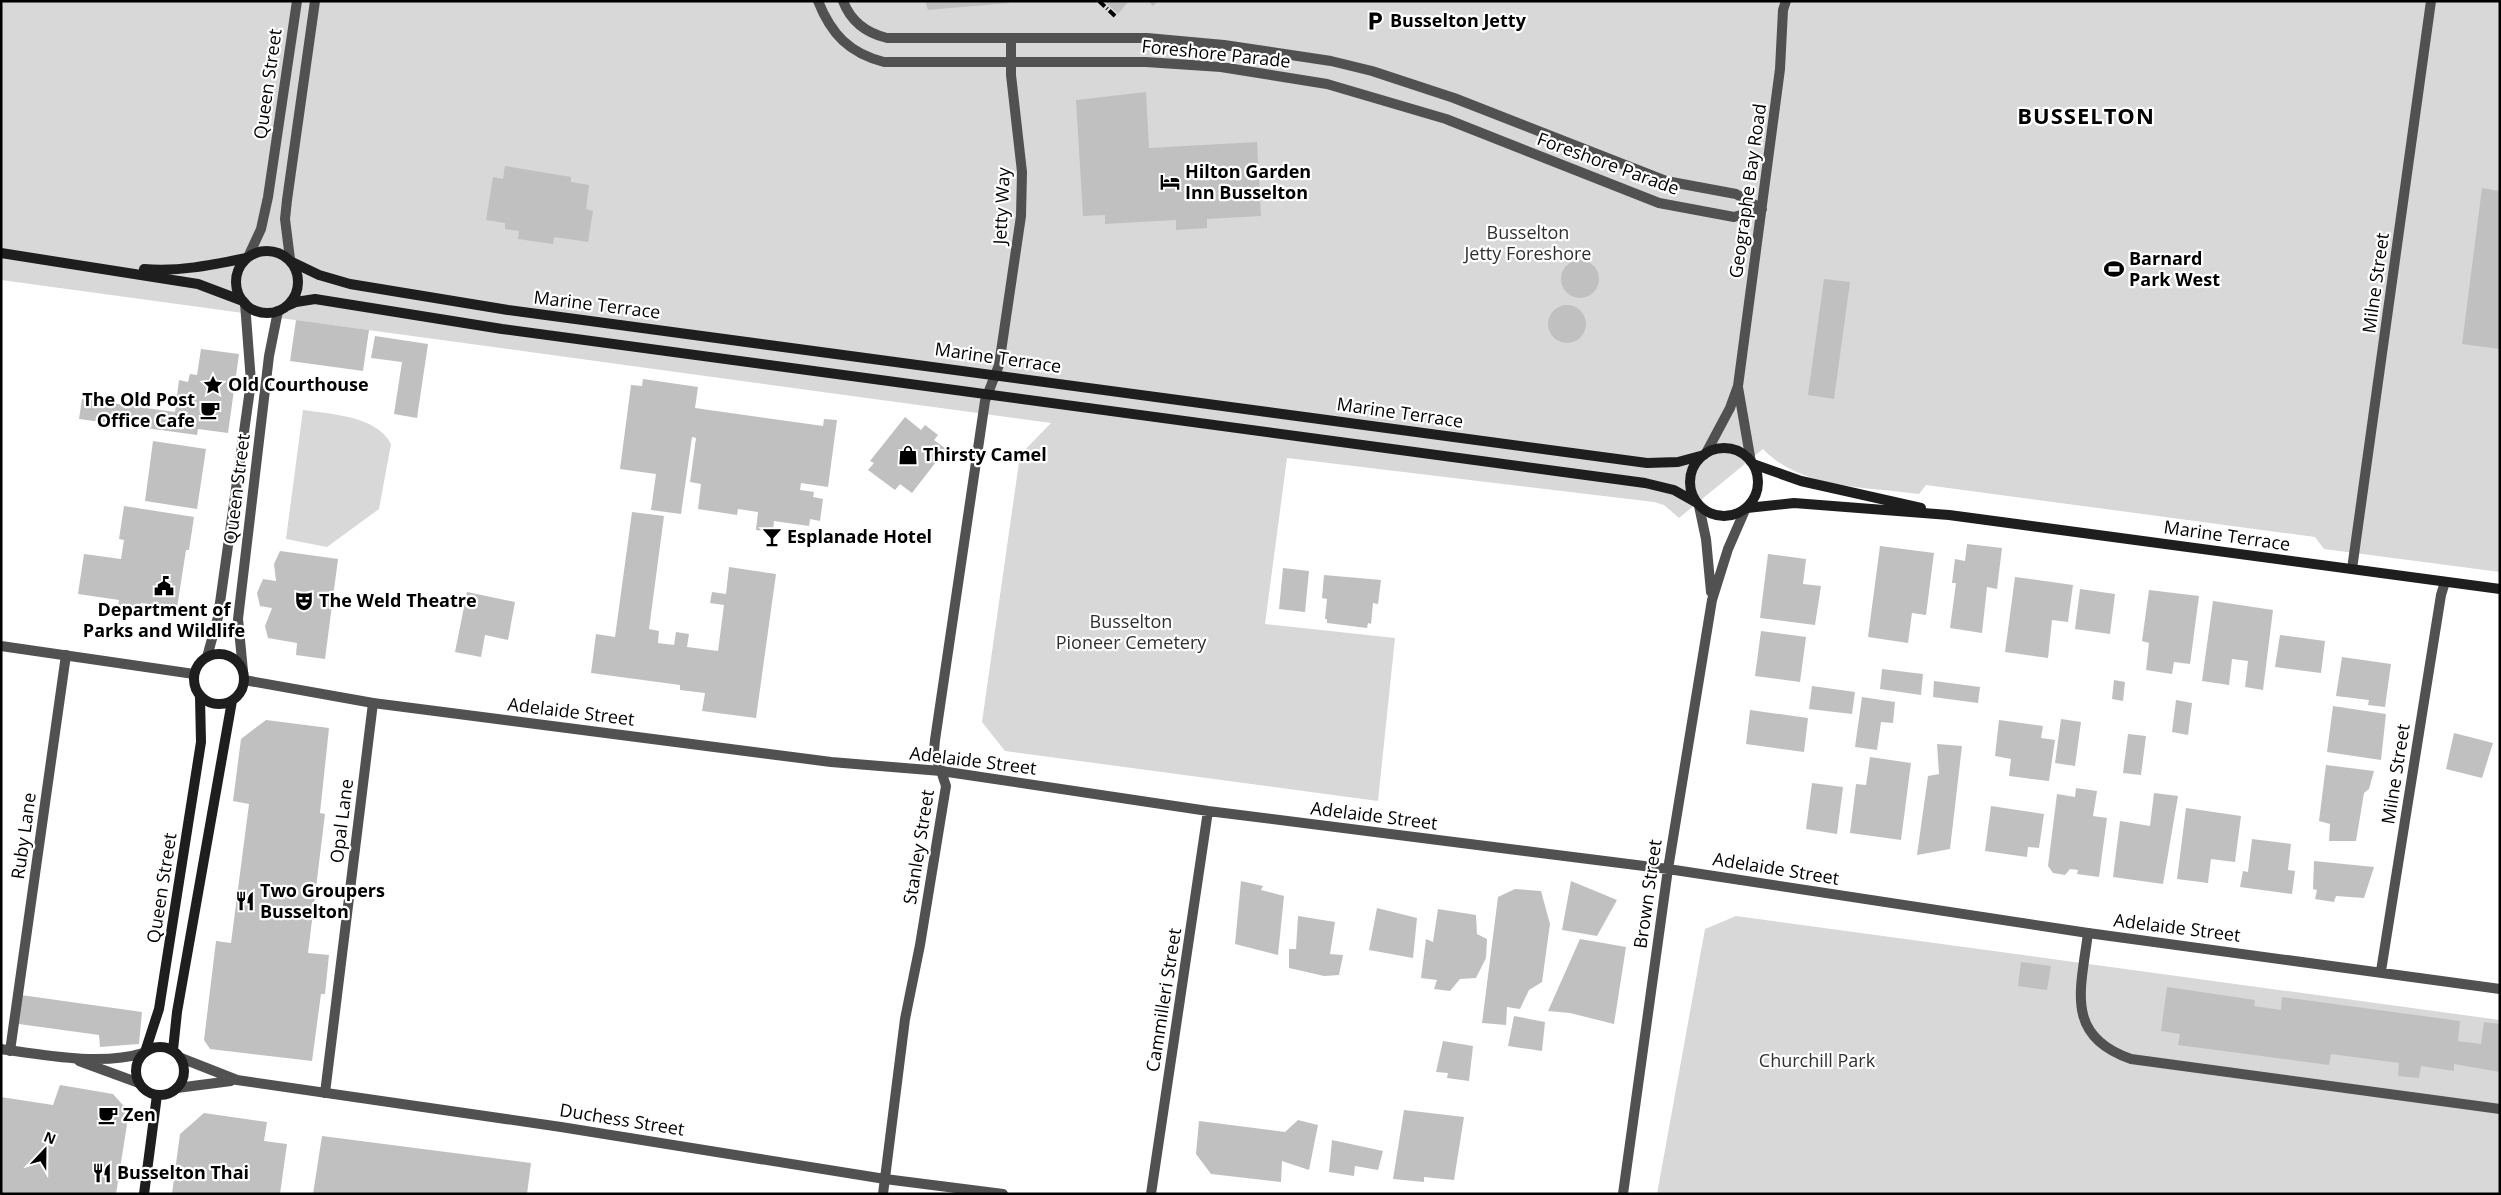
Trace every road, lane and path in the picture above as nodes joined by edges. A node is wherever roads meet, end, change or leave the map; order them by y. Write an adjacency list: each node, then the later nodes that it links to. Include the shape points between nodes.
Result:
1 (297, 1): 11 (street, Queen Street, via 268,197 260,229)
2 (315, 1): 12 (street, Queen Street, via 285,219)
3 (818, 1): 8 (street, Foreshore Parade, via 832,30 855,52 869,58 898,62)
4 (843, 1): 7 (street, Foreshore Parade, via 858,25 867,32 887,38)
5 (1786, 1): 9 (street, Geographe Bay Road)
6 (2431, 1): 24 (street, Milne Street)
7 (1011, 38): 8 (street, Jetty Way); 9 (street, Foreshore Parade, via 1191,41 1331,61 1454,98 1666,181 1736,194)
8 (1011, 62): 9 (street, Foreshore Parade, via 1189,64 1327,84 1446,119 1659,203 1734,217); 16 (street, Jetty Way, via 1022,209)
9 (1762, 209): 17 (street, Geographe Bay Road)
10 (1, 253): 13 (street)
11 (247, 258): 12 (street, via 265,250 274,251); 13 (street, via 162,271); 14 (street, via 236,279 238,294)
12 (291, 261): 15 (street, via 299,286 293,300); 16 (street, Marine Terrace, via 319,275 350,284 505,310)
13 (95, 266): 14 (street, via 198,284)
14 (244, 302): 15 (street, via 260,312); 30 (street, Queen Street, via 251,382 218,617)
15 (282, 309): 18 (street, Marine Terrace, via 296,302 315,299 502,329); 32 (street, Queen Street, via 269,356 238,619)
16 (995, 374): 18 (street, Stanley Street); 19 (street, Marine Terrace, via 1648,464 1678,462)
17 (1738, 386): 19 (street, Geographe Bay Road, via 1726,417); 20 (street, Geographe Bay Road)
18 (988, 393): 21 (street, Marine Terrace, via 1645,483 1674,490); 36 (street, Stanley Street, via 934,751)
19 (1705, 454): 20 (street, via 1725,448 1744,455); 21 (street, via 1696,462 1690,478 1692,494)
20 (1752, 463): 22 (street, via 1757,472 1757,492); 23 (street, Marine Terrace, via 1802,481)
21 (1698, 505): 22 (street, via 1716,516 1726,517); 27 (street, Brown Street, via 1706,540)
22 (1746, 509): 23 (street, Marine Terrace, via 1794,503); 27 (street, Brown Street, via 1728,549)
23 (1949, 514): 24 (street, Marine Terrace)
24 (2352, 569): 25 (street, Marine Terrace)
25 (2445, 582): 26 (street, Marine Terrace); 40 (street, Milne Street)
26 (2500, 589)
27 (1712, 600): 38 (street, Brown Street)
28 (1, 646): 29 (street)
29 (66, 655): 31 (street); 42 (street, Ruby Lane)
30 (206, 657): 31 (street); 32 (street, via 215,654 229,656 237,661)
31 (194, 674): 33 (street)
32 (244, 676): 34 (street, via 241,692); 35 (street, Adelaide Street)
33 (200, 697): 34 (street, via 220,705); 43 (street, Queen Street, via 201,742 159,1009)
34 (232, 701): 44 (street, Queen Street, via 177,1012)
35 (373, 703): 36 (street, Adelaide Street, via 831,762); 49 (street, Opal Lane)
36 (941, 771): 37 (street, Adelaide Street); 52 (street, Stanley Street, via 946,786 905,1019)
37 (1208, 811): 38 (street, Adelaide Street); 56 (street, Cammilleri Street)
38 (1668, 869): 39 (street, Adelaide Street); 57 (street, Brown Street)
39 (2088, 933): 40 (street, Adelaide Street); 51 (street, via 2080,999 2082,1013 2095,1037 2118,1054 2132,1059)
40 (2381, 971): 41 (street, Adelaide Street)
41 (2500, 989)
42 (6, 1050): 45 (street)
43 (144, 1052): 44 (street, via 159,1047); 45 (street, via 116,1058); 47 (street, via 137,1062)
44 (177, 1054): 46 (street, Duchess Street); 48 (street, via 184,1074)
45 (61, 1056): 47 (street, via 105,1068)
46 (237, 1080): 48 (street, Duchess Street); 49 (street, Duchess Street)
47 (139, 1083): 50 (street)
48 (177, 1088): 50 (street, via 168,1094)
49 (325, 1093): 52 (street, Duchess Street, via 570,1128)
50 (157, 1095): 53 (street)
51 (2500, 1109)
52 (885, 1179): 54 (street, Stanley Street); 55 (street, Duchess Street)
53 (144, 1194)
54 (883, 1194)
55 (1003, 1194)
56 (1151, 1194)
57 (1623, 1194)

